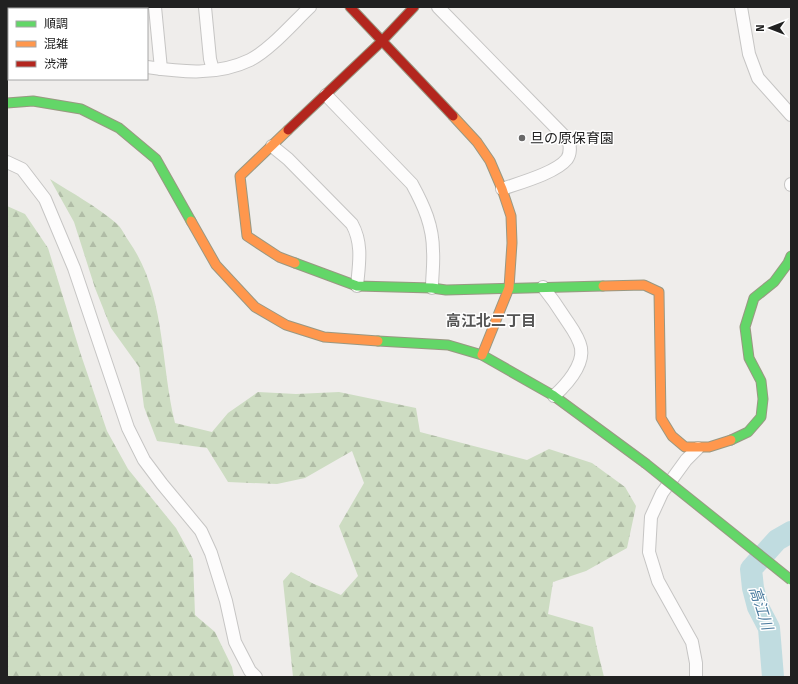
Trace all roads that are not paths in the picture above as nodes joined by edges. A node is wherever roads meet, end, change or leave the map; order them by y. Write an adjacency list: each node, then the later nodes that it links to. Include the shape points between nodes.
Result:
1 (155, 7): 10 (street)
2 (205, 7): 11 (street)
3 (310, 7): 11 (street, via 265,49 250,59 231,67)
4 (350, 7): 8 (street)
5 (414, 7): 8 (street)
6 (438, 7): 17 (street, via 569,141 571,149 568,158 561,164 539,176)
7 (741, 7): 14 (street, via 749,54 758,78)
8 (382, 41): 12 (street); 17 (street, via 477,142 490,161)
9 (148, 67): 10 (street)
10 (161, 69): 11 (street, via 177,72)
11 (213, 70)
12 (326, 95): 15 (street); 21 (street, via 412,184 428,217 432,237)
13 (7, 103): 23 (street, via 33,101 81,109 119,128 156,159 216,265 255,307 286,325 324,337 448,346)
14 (791, 115)
15 (272, 146): 19 (street, via 352,224 359,247); 19 (street, via 240,176 247,236 279,257)
16 (7, 162): 27 (street, via 22,169 45,199 74,268 128,428 144,460 201,531 211,553 226,601 235,642 250,671)
17 (502, 189): 22 (street, via 511,216)
18 (791, 256): 25 (street, via 774,282 754,298 745,327 749,358 761,381 761,417 748,432 732,440)
19 (357, 286): 21 (street)
20 (543, 287): 22 (street); 24 (street, via 574,331 581,349 580,363 566,386); 25 (street, via 644,285 659,292 661,418 672,436 685,447)
21 (432, 288): 22 (street)
22 (509, 288): 23 (street)
23 (482, 354): 24 (street)
24 (554, 396): 26 (street, bridge, via 645,463)
25 (698, 448): 28 (street, via 662,493 651,517 649,552 658,581 692,642)
26 (791, 580)
27 (256, 677)
28 (696, 677)

